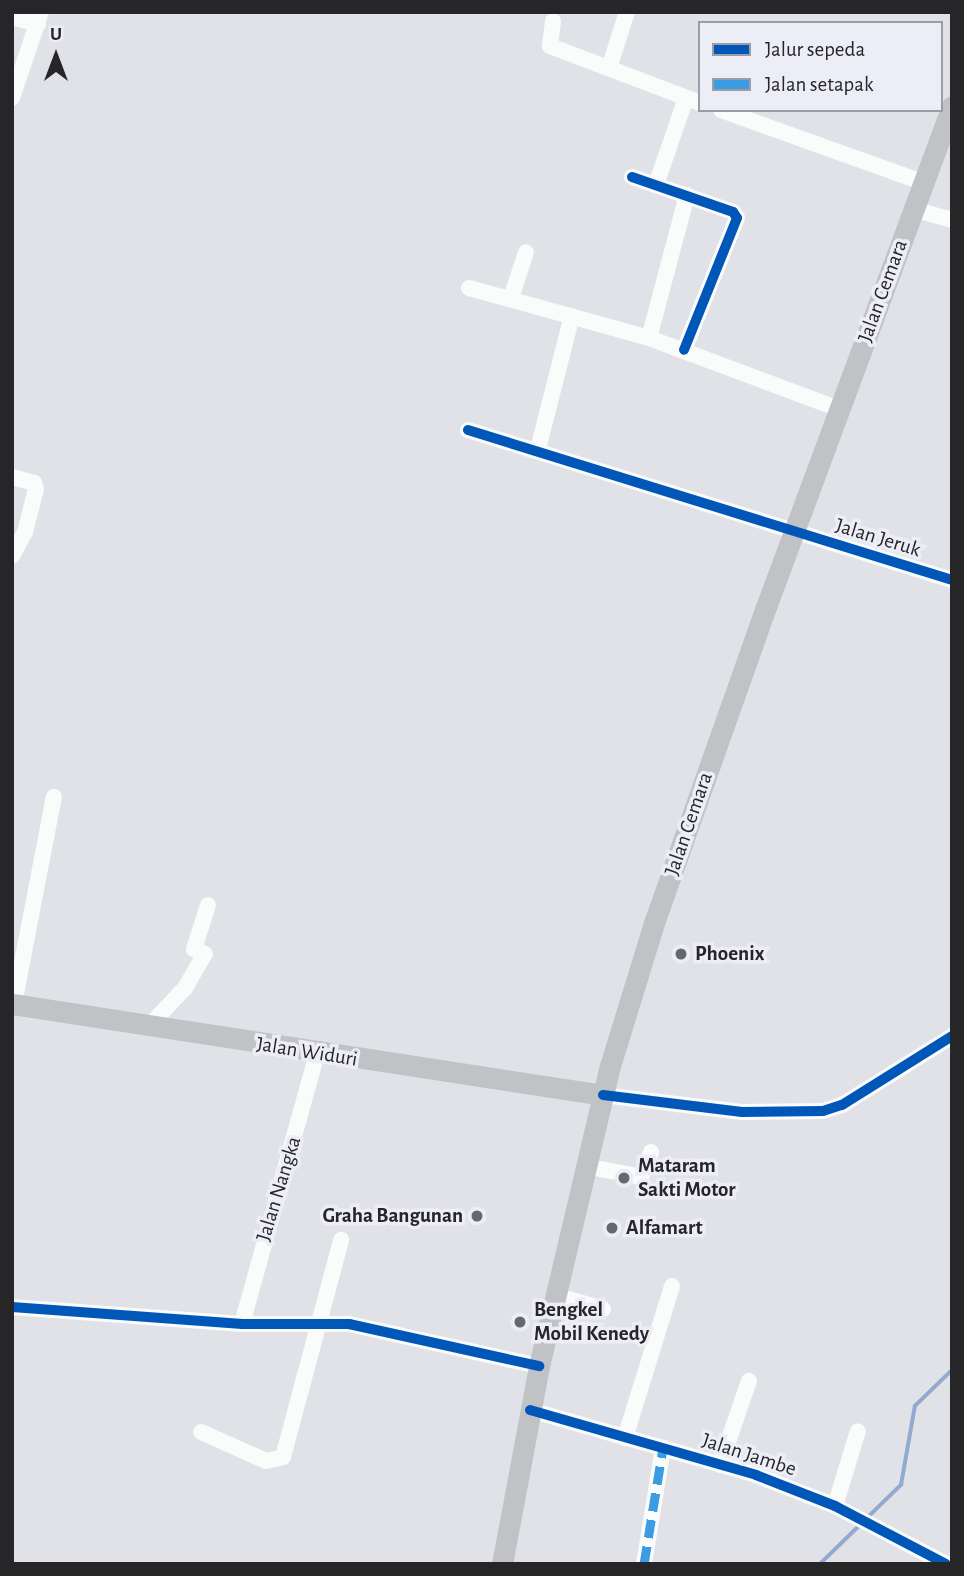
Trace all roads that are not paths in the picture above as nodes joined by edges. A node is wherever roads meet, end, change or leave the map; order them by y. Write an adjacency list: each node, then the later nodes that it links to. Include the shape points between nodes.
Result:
1 (627, 12): 6 (street)
2 (12, 17): 3 (street)
3 (40, 18): 5 (street)
4 (553, 21): 6 (street, via 550,46)
5 (18, 65): 7 (street)
6 (609, 68): 8 (street)
7 (12, 97)
8 (693, 100): 13 (street)
9 (952, 106): 12 (main road, Jalan Cemara)
10 (727, 112): 12 (street)
11 (632, 177): 13 (street)
12 (922, 182): 15 (main road, Jalan Cemara)
13 (656, 185): 14 (street)
14 (687, 195): 21 (street); 22 (street, via 733,212 737,221)
15 (913, 209): 16 (street); 23 (main road, Jalan Cemara)
16 (952, 220)
17 (526, 253): 19 (street)
18 (469, 288): 19 (street)
19 (511, 298): 20 (street)
20 (572, 316): 21 (street); 25 (street)
21 (649, 338): 22 (street)
22 (684, 350): 23 (street)
23 (839, 409): 28 (main road, Jalan Cemara)
24 (468, 430): 25 (street, Jalan Jeruk)
25 (538, 449): 28 (street, Jalan Jeruk)
26 (12, 477): 27 (street, via 36,485)
27 (19, 531): 29 (street)
28 (793, 532): 30 (street, Jalan Jeruk); 37 (main road, Jalan Cemara, via 654,923)
29 (12, 556)
30 (952, 580)
31 (54, 797): 33 (street)
32 (208, 905): 34 (street, via 194,949 205,954 199,967)
33 (13, 1004): 34 (main road, Jalan Widuri)
34 (148, 1027): 36 (main road, Jalan Widuri)
35 (952, 1036): 37 (street, via 842,1105 823,1111 742,1112)
36 (317, 1054): 37 (main road, Jalan Widuri); 46 (street, Jalan Nangka)
37 (603, 1095): 39 (main road, Jalan Cemara)
38 (652, 1152): 39 (street, via 644,1173 636,1177)
39 (585, 1166): 42 (main road, Jalan Cemara)
40 (341, 1240): 45 (street)
41 (672, 1286): 52 (street)
42 (554, 1296): 44 (street); 47 (main road, Jalan Cemara)
43 (12, 1307): 46 (street)
44 (603, 1309)
45 (317, 1323): 46 (street); 47 (street, via 390,1331); 51 (street, via 283,1457 266,1461)
46 (242, 1324)
47 (539, 1366): 49 (main road, Jalan Cemara)
48 (749, 1381): 54 (street)
49 (530, 1410): 52 (street, Jalan Jambe); 56 (main road, Jalan Cemara)
50 (858, 1431): 55 (street)
51 (201, 1432)
52 (625, 1438): 53 (street, Jalan Jambe)
53 (663, 1448): 54 (street, Jalan Jambe); 57 (street)
54 (720, 1465): 55 (street, Jalan Jambe)
55 (835, 1506): 58 (street, Jalan Jambe)
56 (502, 1564)
57 (644, 1564)
58 (946, 1564)

